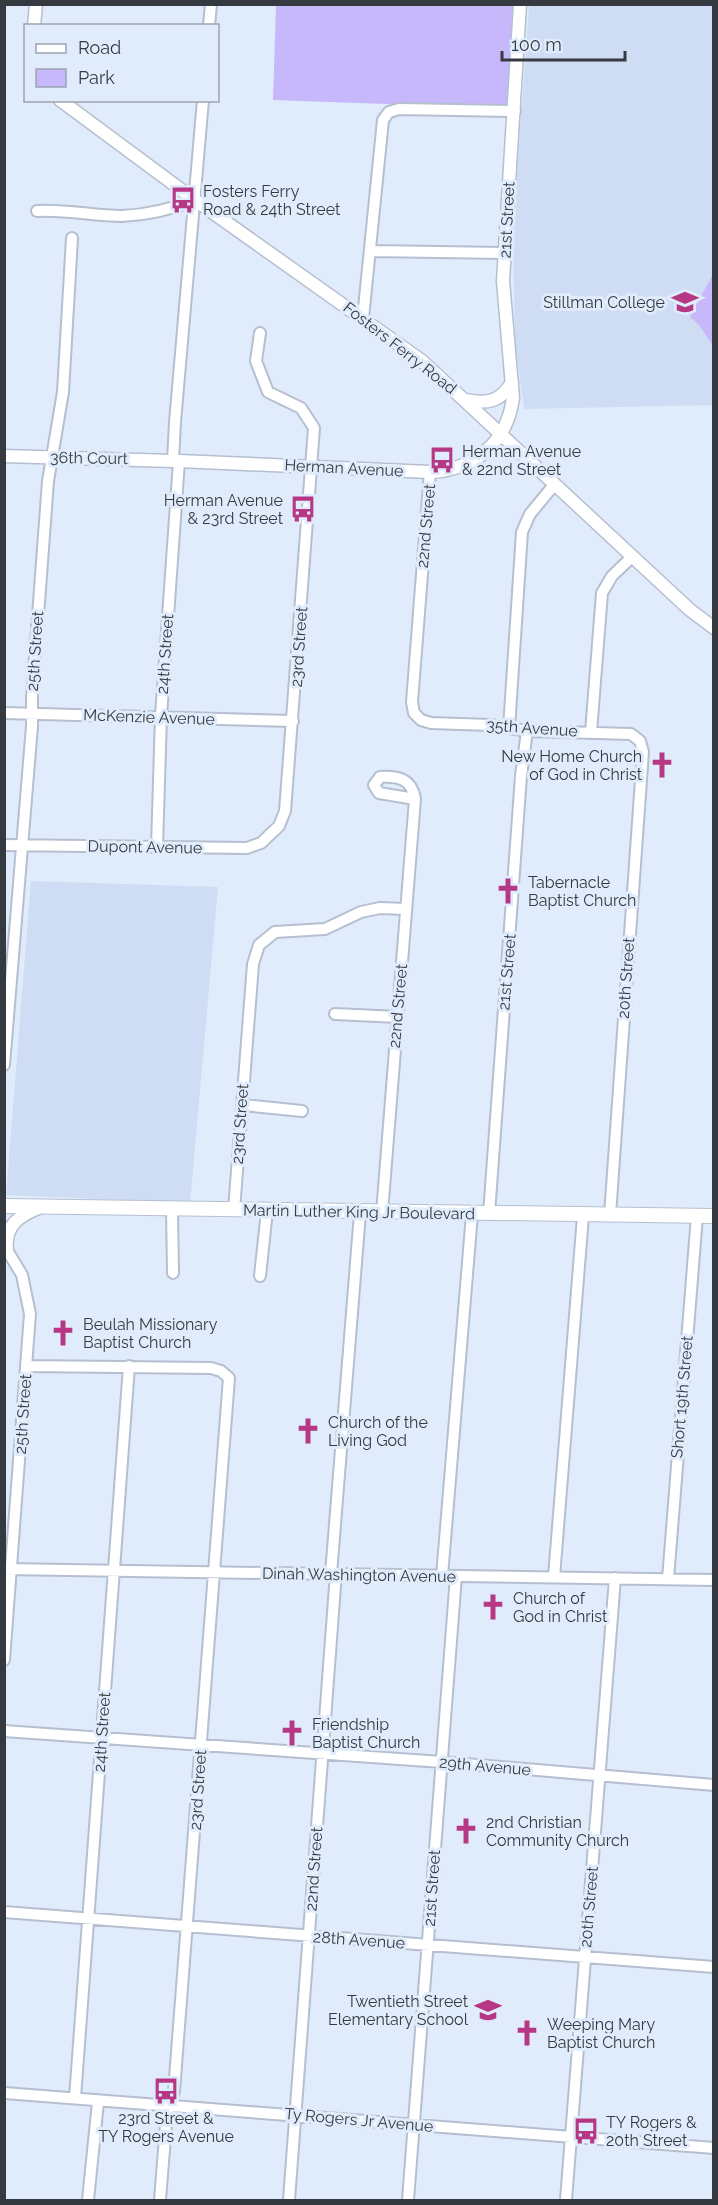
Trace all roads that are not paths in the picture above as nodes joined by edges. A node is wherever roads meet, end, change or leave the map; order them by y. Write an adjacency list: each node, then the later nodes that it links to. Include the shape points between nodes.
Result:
1 (36, 4): 4 (street)
2 (211, 4): 5 (street)
3 (520, 4): 8 (street, 21st Street)
4 (34, 24)
5 (209, 24)
6 (63, 102): 9 (street, Fosters Ferry Road)
7 (203, 102): 9 (street, 24th Street)
8 (515, 111): 12 (street, via 390,112 381,129); 13 (street, 21st Street)
9 (195, 200): 10 (street, via 170,209 130,215 62,209); 14 (street, Fosters Ferry Road); 23 (street, 24th Street)
10 (37, 211)
11 (72, 238): 22 (street, 25th Street, via 63,392)
12 (372, 251): 13 (street); 14 (street)
13 (504, 254): 16 (street, 21st Street, via 504,309)
14 (363, 318): 17 (street, Fosters Ferry Road, via 422,361)
15 (260, 333): 24 (street, 23rd Street, via 256,361 268,392 301,408 311,420)
16 (512, 382): 17 (street, via 494,401); 18 (street, 21st Street, via 512,412)
17 (466, 400): 18 (street, Fosters Ferry Road)
18 (501, 433): 19 (street, Fosters Ferry Road); 20 (street, Herman Avenue)
19 (516, 447): 20 (street); 26 (street, Fosters Ferry Road)
20 (486, 454): 25 (street, Herman Avenue, via 459,468)
21 (4, 456): 22 (street, 36th Court)
22 (54, 458): 23 (street, 36th Court); 30 (street, 25th Street, via 48,481)
23 (176, 461): 24 (street, Herman Avenue); 31 (street, 24th Street)
24 (312, 466): 25 (street, Herman Avenue); 33 (street, 23rd Street)
25 (430, 472): 32 (street, 22nd Street, via 412,702)
26 (554, 484): 27 (street, Fosters Ferry Road); 34 (street, via 531,513 522,532)
27 (633, 556): 28 (street, Fosters Ferry Road); 36 (street, via 612,576 602,593)
28 (714, 628)
29 (4, 713): 30 (street, McKenzie Avenue)
30 (32, 713): 31 (street, McKenzie Avenue); 41 (street, 25th Street)
31 (161, 716): 33 (street, McKenzie Avenue); 42 (street, 24th Street)
32 (421, 720): 34 (street, 35th Avenue)
33 (293, 721): 39 (street, 23rd Street, via 285,811)
34 (509, 728): 35 (street, 35th Avenue)
35 (526, 731): 36 (street, 35th Avenue); 57 (street, 21st Street)
36 (591, 732): 37 (street, 35th Avenue, via 631,734)
37 (640, 741): 58 (street, 20th Street, via 642,762)
38 (415, 800): 43 (street, 22nd Street)
39 (279, 826): 42 (street, Dupont Avenue, via 261,843 247,848)
40 (4, 845): 41 (street, Dupont Avenue)
41 (21, 846): 42 (street, Dupont Avenue); 46 (street, 25th Street)
42 (157, 847)
43 (406, 909): 45 (street, 22nd Street); 47 (street, 23rd Street, via 370,909 325,929 285,930 259,945 253,964)
44 (335, 1014): 45 (street)
45 (398, 1017): 55 (street, 22nd Street)
46 (4, 1065)
47 (243, 1106): 48 (street); 52 (street, 23rd Street)
48 (302, 1110)
49 (4, 1206): 50 (main road, Martin Luther King Jr Boulevard)
50 (43, 1207): 51 (main road, Martin Luther King Jr Boulevard); 62 (street, via 12,1224)
51 (172, 1209): 52 (main road, Martin Luther King Jr Boulevard); 63 (street)
52 (234, 1210): 53 (main road, Martin Luther King Jr Boulevard)
53 (267, 1211): 54 (main road, Martin Luther King Jr Boulevard); 64 (street)
54 (360, 1213): 55 (main road, Martin Luther King Jr Boulevard); 70 (street, 22nd Street)
55 (382, 1213): 56 (main road, Martin Luther King Jr Boulevard)
56 (472, 1214): 57 (main road, Martin Luther King Jr Boulevard); 71 (street)
57 (489, 1214): 59 (main road, Martin Luther King Jr Boulevard)
58 (610, 1215): 59 (main road, Martin Luther King Jr Boulevard); 60 (main road, Martin Luther King Jr Boulevard)
59 (583, 1216): 73 (street)
60 (697, 1216): 61 (main road, Martin Luther King Jr Boulevard); 75 (street, Short 19th Street)
61 (714, 1216)
62 (6, 1248): 65 (street, 25th Street, via 22,1275 30,1304)
63 (173, 1274)
64 (260, 1276)
65 (26, 1366): 66 (street); 67 (street, 25th Street)
66 (129, 1366): 68 (street, 24th Street); 69 (street, 23rd Street, via 211,1368 229,1378)
67 (8, 1569): 68 (street, Dinah Washington Avenue); 77 (street, 25th Street)
68 (114, 1570): 69 (street, Dinah Washington Avenue); 79 (street, 24th Street)
69 (214, 1573): 70 (street, Dinah Washington Avenue); 80 (street, 23rd Street)
70 (333, 1574): 71 (street, Dinah Washington Avenue); 81 (street, 22nd Street)
71 (442, 1576): 72 (street, Dinah Washington Avenue)
72 (456, 1576): 73 (street, Dinah Washington Avenue); 82 (street, 21st Street)
73 (554, 1577): 74 (street, Dinah Washington Avenue)
74 (615, 1578): 75 (street, Dinah Washington Avenue); 83 (street, 20th Street)
75 (668, 1579): 76 (street, Dinah Washington Avenue)
76 (714, 1580)
77 (4, 1660)
78 (4, 1731): 79 (street, 29th Avenue)
79 (102, 1737): 80 (street, 29th Avenue); 86 (street, 24th Street)
80 (201, 1745): 81 (street, 29th Avenue); 87 (street, 23rd Street)
81 (322, 1754): 82 (street, 29th Avenue); 88 (street, 22nd Street)
82 (442, 1762): 83 (street, 29th Avenue); 89 (street, 21st Street)
83 (600, 1777): 84 (street, 29th Avenue); 90 (street, 20th Street)
84 (714, 1785)
85 (4, 1912): 86 (street, 28th Avenue)
86 (88, 1918): 87 (street, 28th Avenue); 93 (street, 24th Street)
87 (189, 1925): 88 (street, 28th Avenue); 95 (street, 23rd Street)
88 (309, 1936): 89 (street, 28th Avenue); 96 (street, 22nd Street)
89 (428, 1944): 90 (street, 28th Avenue); 97 (street, 21st Street)
90 (585, 1956): 91 (street, 28th Avenue); 98 (street, 20th Street)
91 (714, 1967)
92 (4, 2093): 93 (street, Ty Rogers Jr Avenue)
93 (75, 2098): 94 (street, Ty Rogers Jr Avenue)
94 (98, 2102): 95 (street, Ty Rogers Jr Avenue); 100 (street)
95 (171, 2105): 96 (street, Ty Rogers Jr Avenue); 101 (street, 23rd Street, via 167,2112)
96 (295, 2114): 97 (street, Ty Rogers Jr Avenue); 102 (street, 22nd Street)
97 (414, 2125): 98 (street, Ty Rogers Jr Avenue); 103 (street, 21st Street)
98 (571, 2137): 99 (street, Ty Rogers Jr Avenue); 104 (street, 20th Street)
99 (714, 2148)
100 (88, 2200)
101 (160, 2200)
102 (289, 2200)
103 (408, 2200)
104 (566, 2200)

